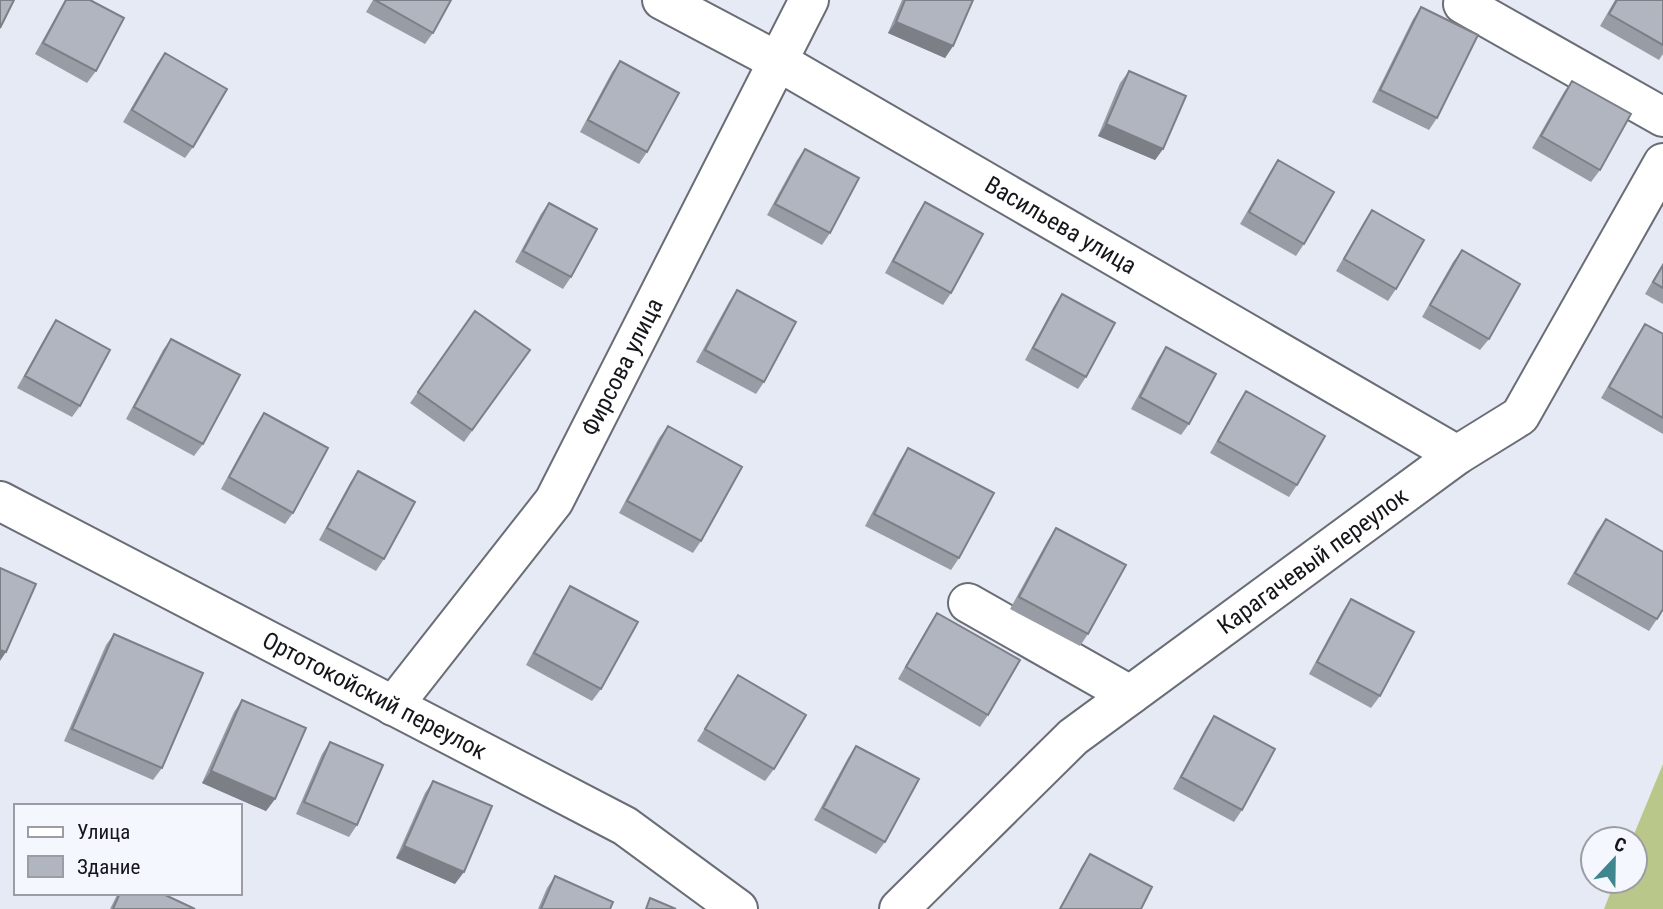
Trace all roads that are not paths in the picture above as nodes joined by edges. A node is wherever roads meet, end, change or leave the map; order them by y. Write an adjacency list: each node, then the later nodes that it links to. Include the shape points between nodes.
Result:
1 (662, 0): 4 (street, Васильева улица)
2 (809, 0): 4 (street, Фирсова улица)
3 (1463, 4): 5 (street)
4 (779, 62): 7 (street, Васильева улица); 11 (street, Фирсова улица, via 555,501)
5 (1663, 117)
6 (1663, 163): 7 (street, Карагачевый переулок, via 1520,416)
7 (1457, 455): 10 (street, Карагачевый переулок)
8 (0, 501): 11 (street, Ортотокойский переулок)
9 (968, 603): 10 (street)
10 (1130, 695): 13 (street, Карагачевый переулок, via 1073,737)
11 (393, 706): 12 (street, Ортотокойский переулок, via 625,825)
12 (738, 909)
13 (899, 909)

